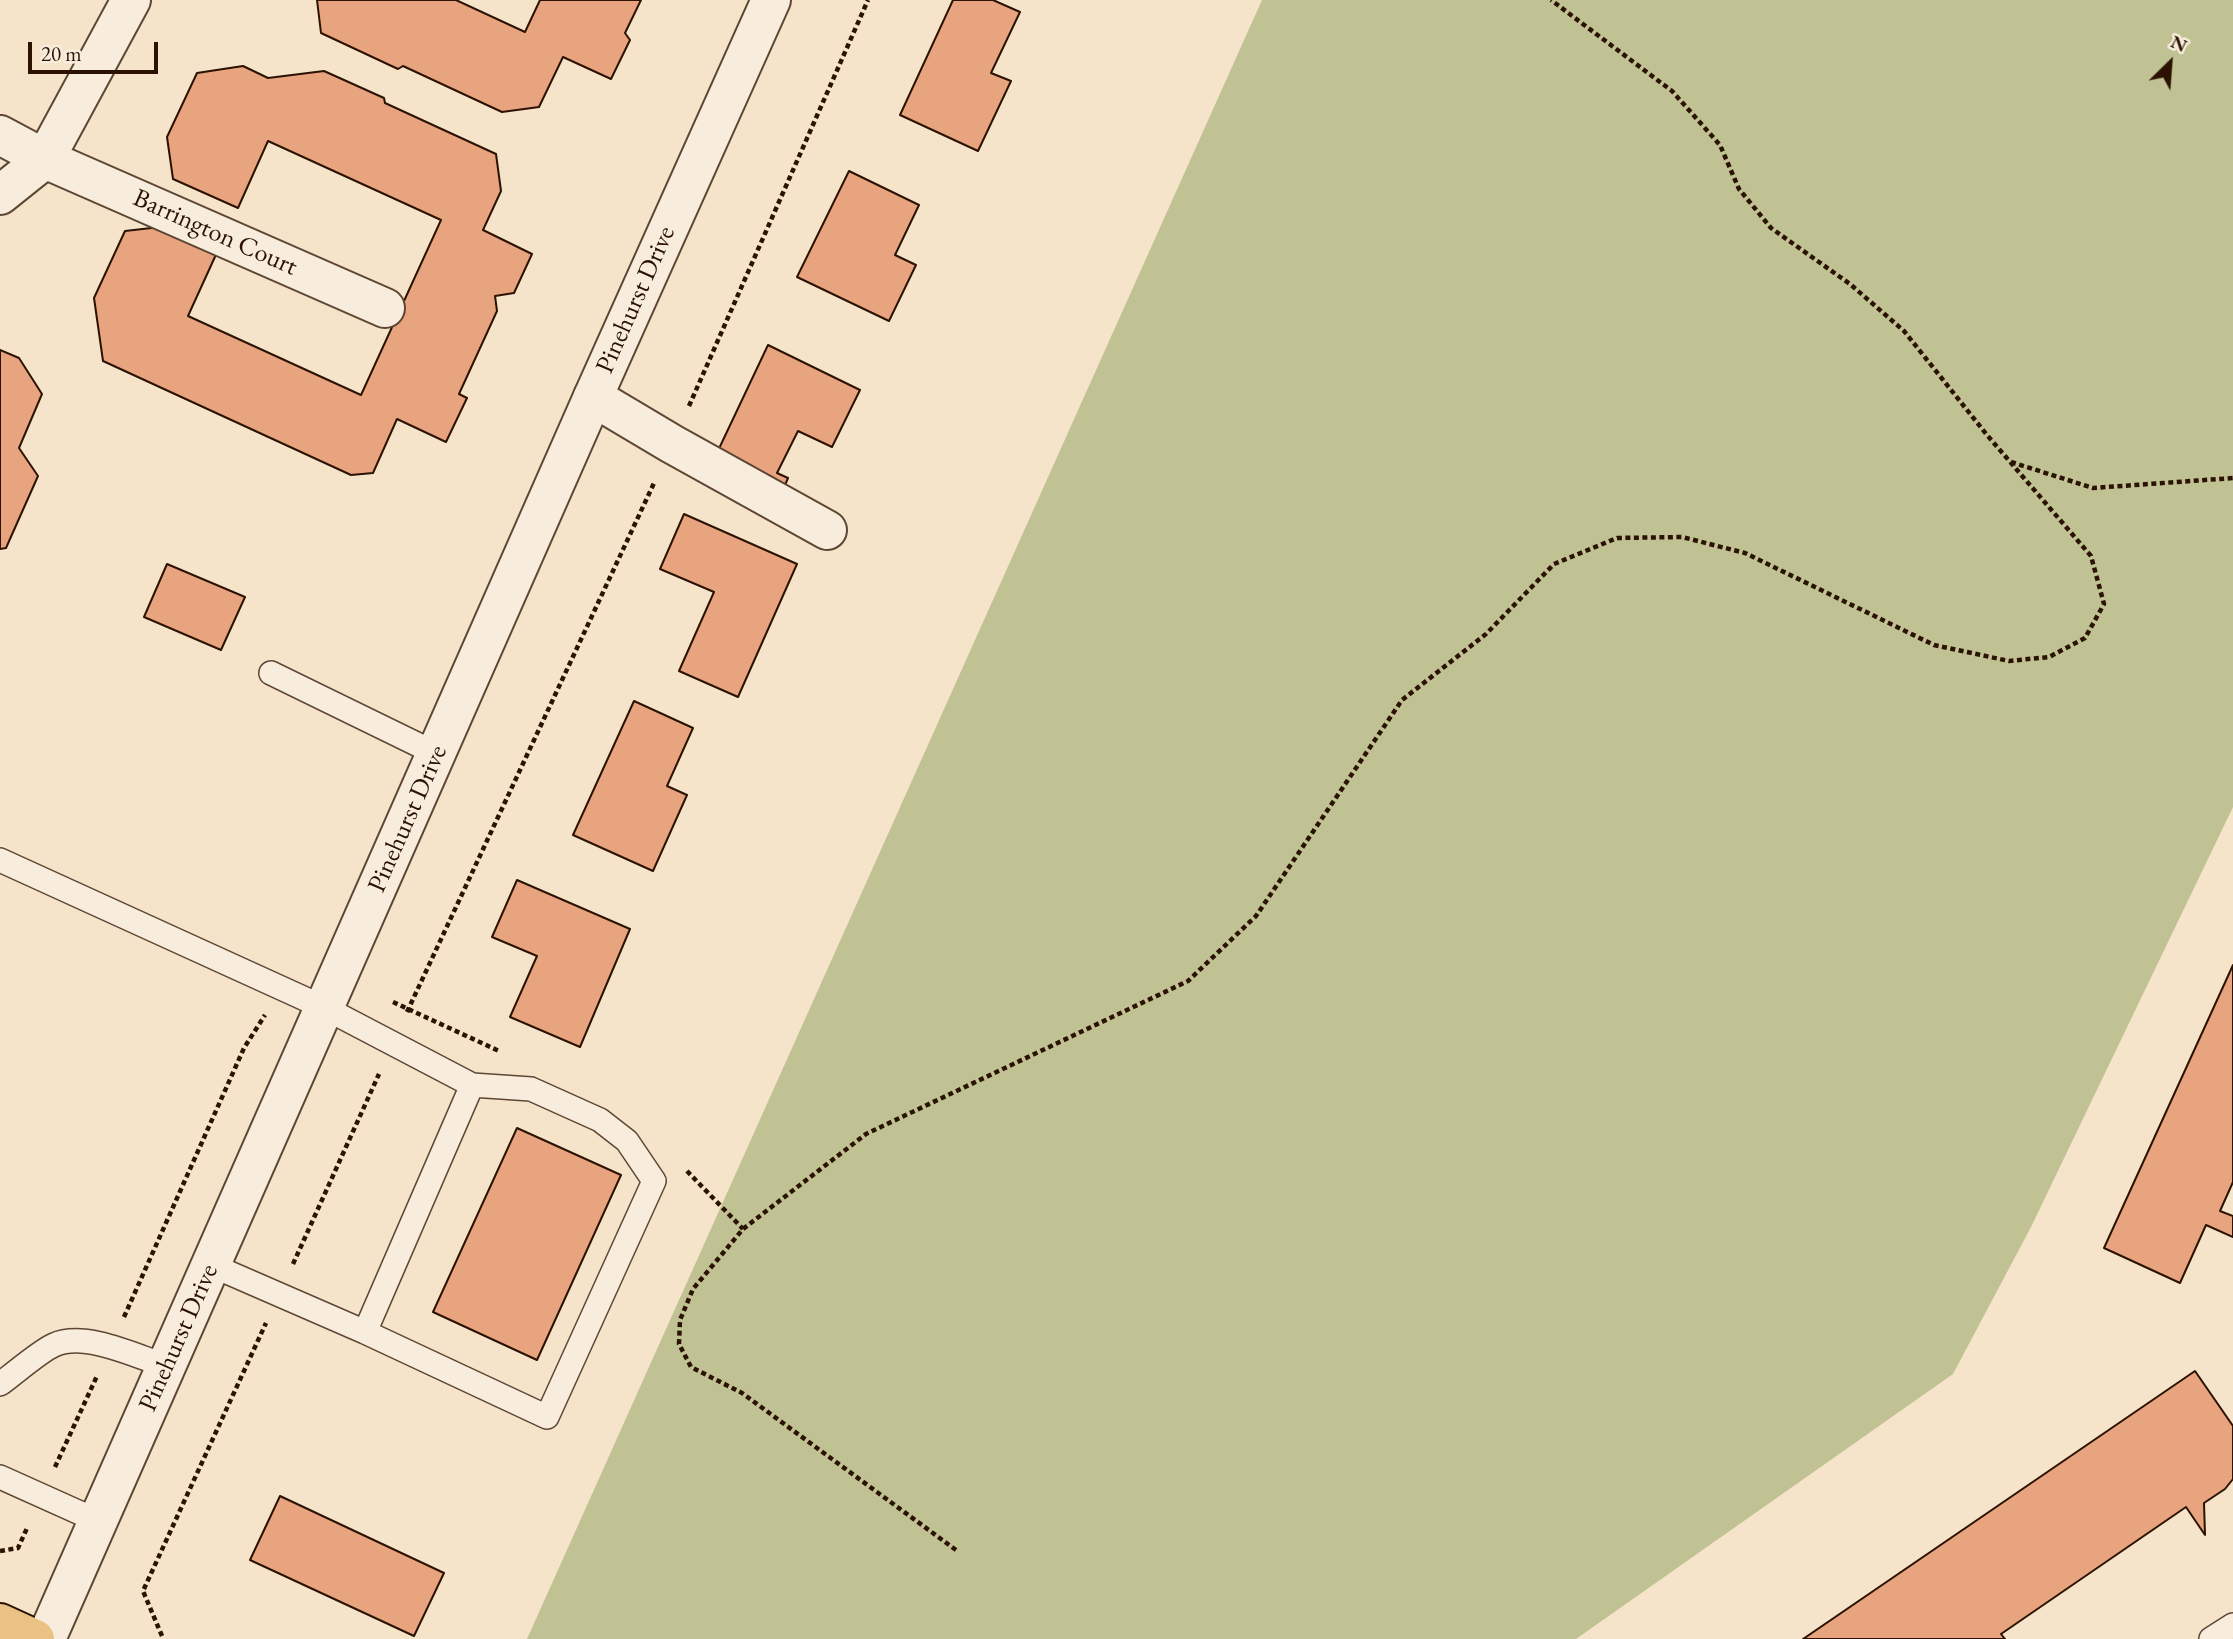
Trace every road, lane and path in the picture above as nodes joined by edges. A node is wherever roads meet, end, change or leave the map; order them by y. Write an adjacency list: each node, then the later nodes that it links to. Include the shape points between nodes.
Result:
1 (131, 0): 6 (street)
2 (771, 0): 9 (street, Pinehurst Drive)
3 (868, 0): 10 (path)
4 (1551, 0): 11 (path, via 1672,91 1720,145 1739,189 1771,228 1850,284 1904,331)
5 (0, 135): 6 (street, Barrington Court)
6 (46, 159): 7 (street); 8 (street, Barrington Court)
7 (0, 195)
8 (385, 308)
9 (593, 397): 10 (street); 15 (street, Pinehurst Drive)
10 (672, 444): 13 (street)
11 (2011, 462): 12 (path, via 2093,488); 25 (path, via 2091,556 2104,604 2085,638 2049,657 2009,662 1934,646 1745,553 1682,537 1617,538 1554,564 1486,634 1402,699 1256,916 1188,981 866,1134 743,1229 693,1289 680,1320 679,1344 691,1367 742,1393)
12 (2233, 478)
13 (827, 530)
14 (271, 673): 15 (lane)
15 (437, 754): 17 (street, Pinehurst Drive)
16 (0, 860): 17 (lane)
17 (325, 1008): 18 (lane); 19 (street, Pinehurst Drive)
18 (472, 1085): 20 (lane); 20 (lane, via 531,1089 600,1120 627,1141 654,1181 547,1417)
19 (211, 1265): 20 (lane); 21 (street, Pinehurst Drive)
20 (365, 1332)
21 (166, 1367): 22 (lane, via 78,1340 54,1345); 24 (street, Pinehurst Drive)
22 (0, 1384)
23 (0, 1478): 24 (lane)
24 (98, 1521): 29 (street, Pinehurst Drive)
25 (956, 1550)
26 (0, 1623): 28 (main road)
27 (2233, 1625): 30 (lane)
28 (35, 1639)
29 (46, 1639)
30 (2211, 1639)

